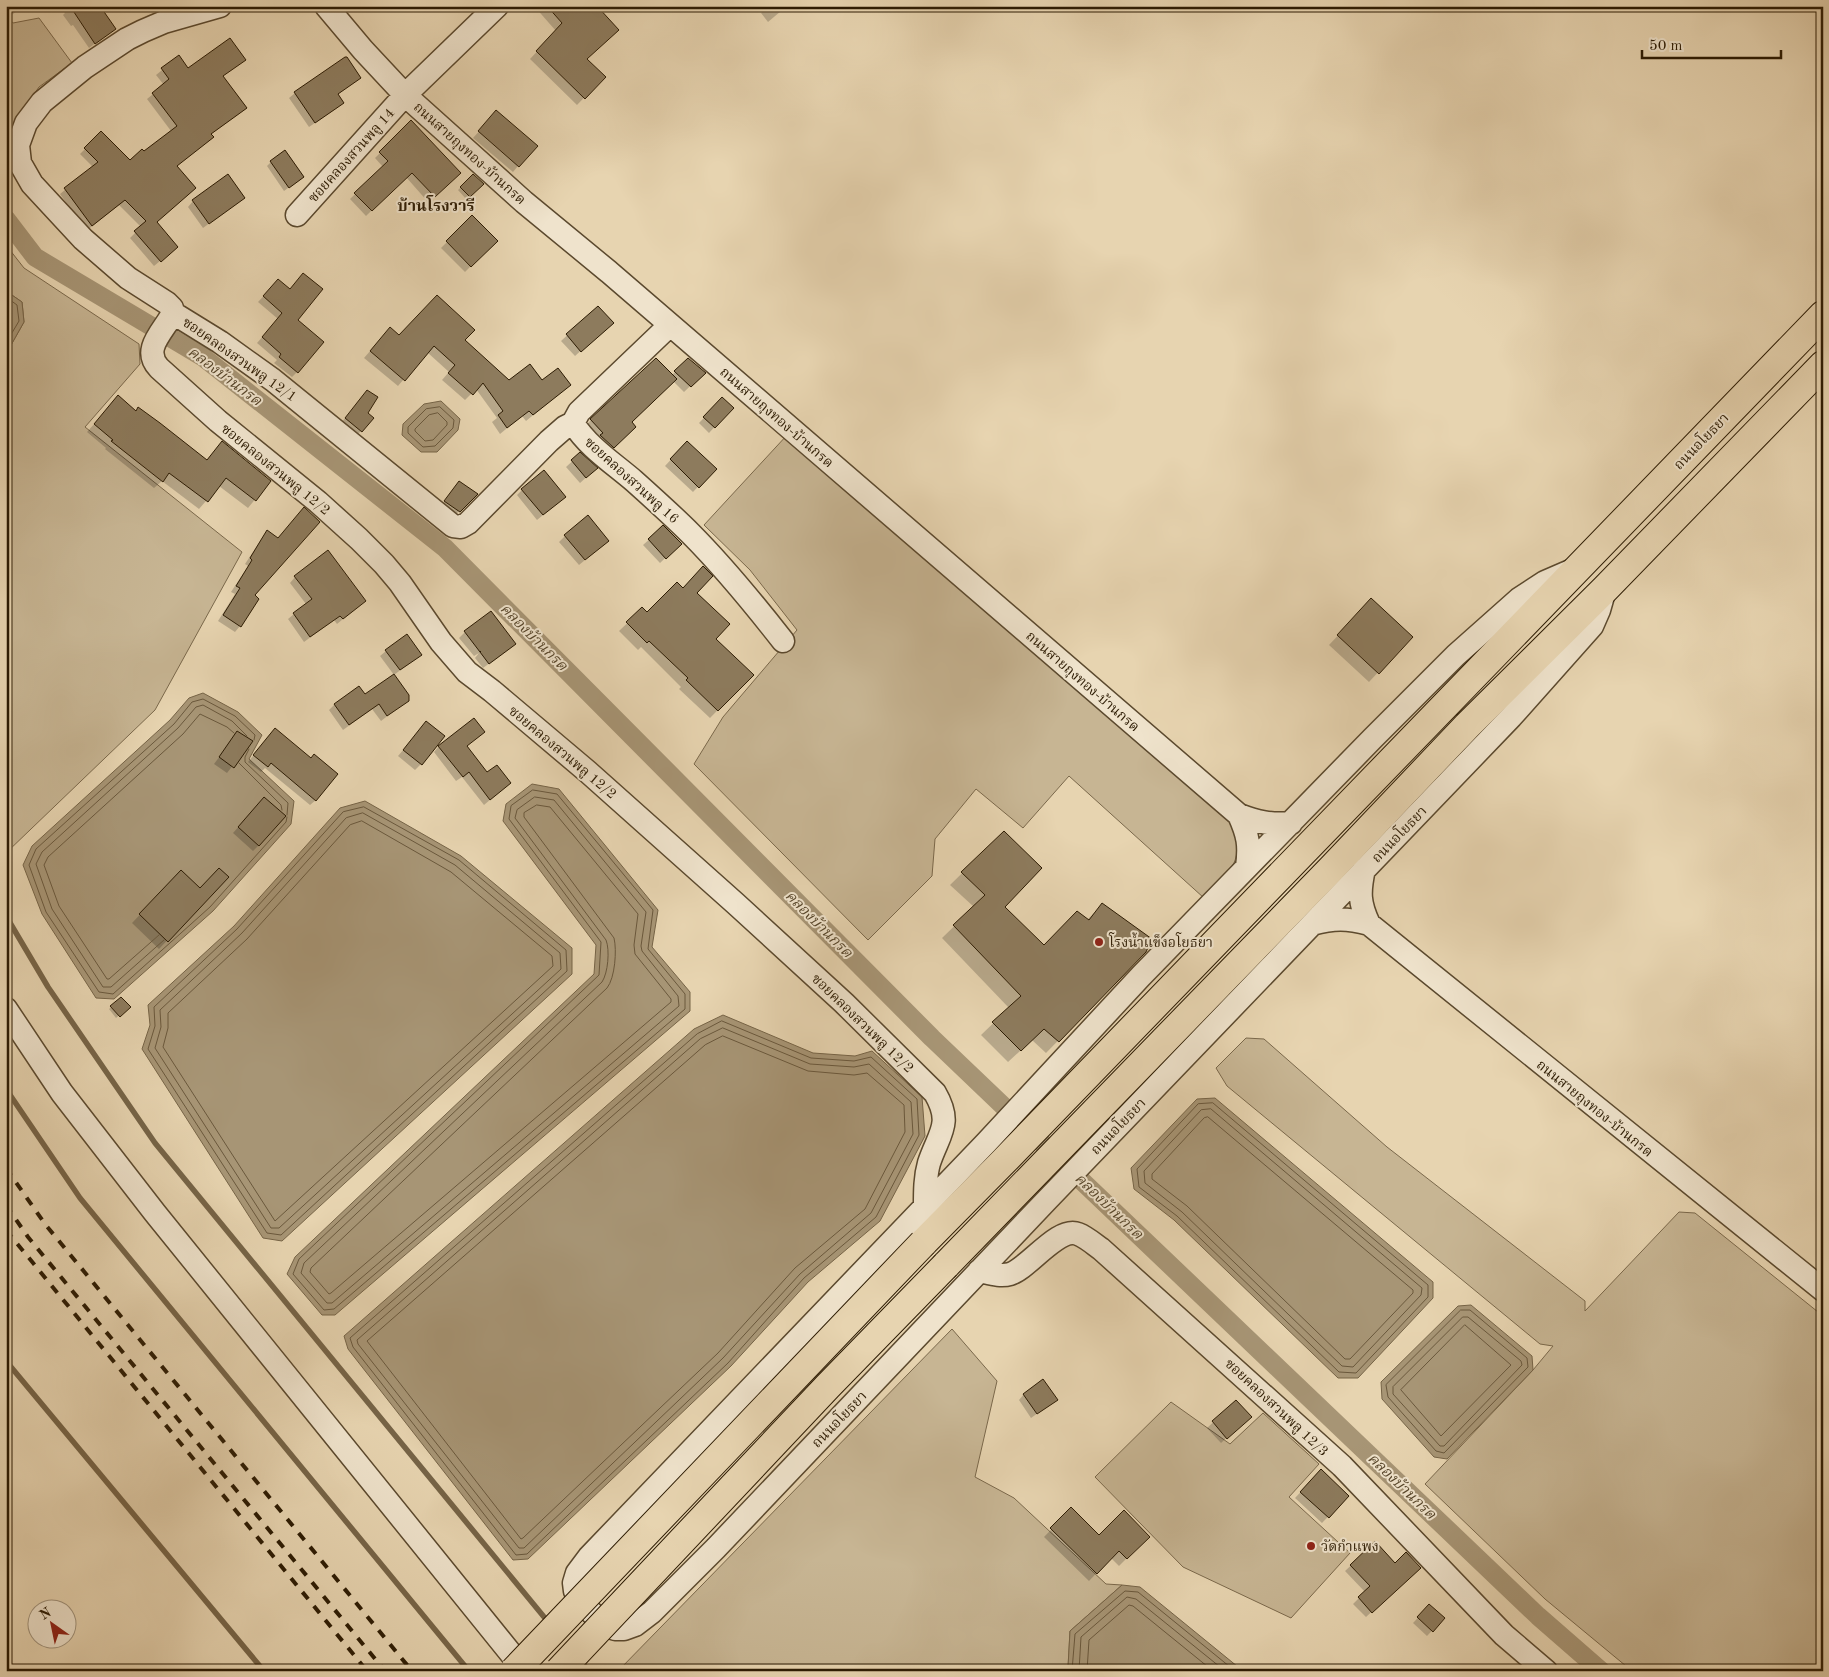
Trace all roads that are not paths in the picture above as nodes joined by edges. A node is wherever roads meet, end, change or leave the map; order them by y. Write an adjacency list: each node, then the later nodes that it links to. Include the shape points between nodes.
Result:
1 (220, 6): 7 (street, ซอยคลองสวนพลู 12/1, via 143,31 85,67 42,102 26,123 18,145 20,163 32,184 84,239 128,278 167,303 172,308)
2 (326, 6): 4 (street, ถนนสายถุงทอง-บ้านกรด)
3 (497, 6): 4 (street, ซอยคลองสวนพลู 14)
4 (406, 95): 5 (street, ซอยคลองสวนพลู 14); 8 (street, ถนนสายถุงทอง-บ้านกรด, via 524,202)
5 (296, 215)
6 (1823, 315): 11 (main road, ถนนอโยธยา)
7 (171, 317): 10 (street, ซอยคลองสวนพลู 12/1, via 220,342 306,405 453,526 461,527 468,523 549,441); 22 (street, ซอยคลองสวนพลู 12/2, via 152,347 152,358 159,368 218,421 318,502 372,552 400,583 441,642 467,672 588,772 736,904 935,1092 945,1124 927,1172)
8 (670, 325): 10 (street, via 579,412); 14 (street, ถนนสายถุงทอง-บ้านกรด)
9 (1823, 365): 12 (main road, ถนนอโยธยา)
10 (573, 423): 13 (street, ซอยคลองสวนพลู 16, via 594,448 691,534)
11 (1578, 568): 15 (street, ถนนอโยธยา, via 1545,582 1519,599 1456,655); 21 (main road, ถนนอโยธยา, via 1044,1119)
12 (1605, 589): 17 (street, ถนนอโยธยา, via 1592,626 1511,718); 27 (main road, ถนนอโยธยา, bridge, via 1467,726 828,1386)
13 (783, 641)
14 (1239, 815): 15 (street, ถนนสายถุงทอง-บ้านกรด, via 1275,825); 16 (street, ถนนสายถุงทอง-บ้านกรด, via 1250,848)
15 (1291, 823): 16 (street, ถนนอโยธยา)
16 (1247, 867): 21 (street, ถนนอโยธยา, via 1025,1100)
17 (1364, 869): 18 (street, ถนนอโยธยา); 19 (street, via 1360,887 1361,907)
18 (1312, 924): 19 (street, ถนนสายถุงทอง-บ้านกรด, via 1350,919); 23 (street, ถนนอโยธยา)
19 (1369, 924): 24 (street, ถนนสายถุงทอง-บ้านกรด)
20 (6, 1009): 26 (street, via 62,1093 149,1206)
21 (995, 1152): 22 (street, ถนนอโยธยา); 25 (main road, ถนนอโยธยา, bridge, via 923,1243)
22 (925, 1206): 23 (street, ถนนอโยธยา, via 589,1557 574,1583 574,1591 580,1600 602,1623 615,1629 635,1625 652,1612)
23 (979, 1271): 28 (street, ซอยคลองสวนพลู 12/3, via 1010,1274 1066,1234 1077,1233 1101,1249 1342,1466 1504,1635)
24 (1823, 1290)
25 (514, 1671)
26 (525, 1671)
27 (559, 1671)
28 (1546, 1671)

